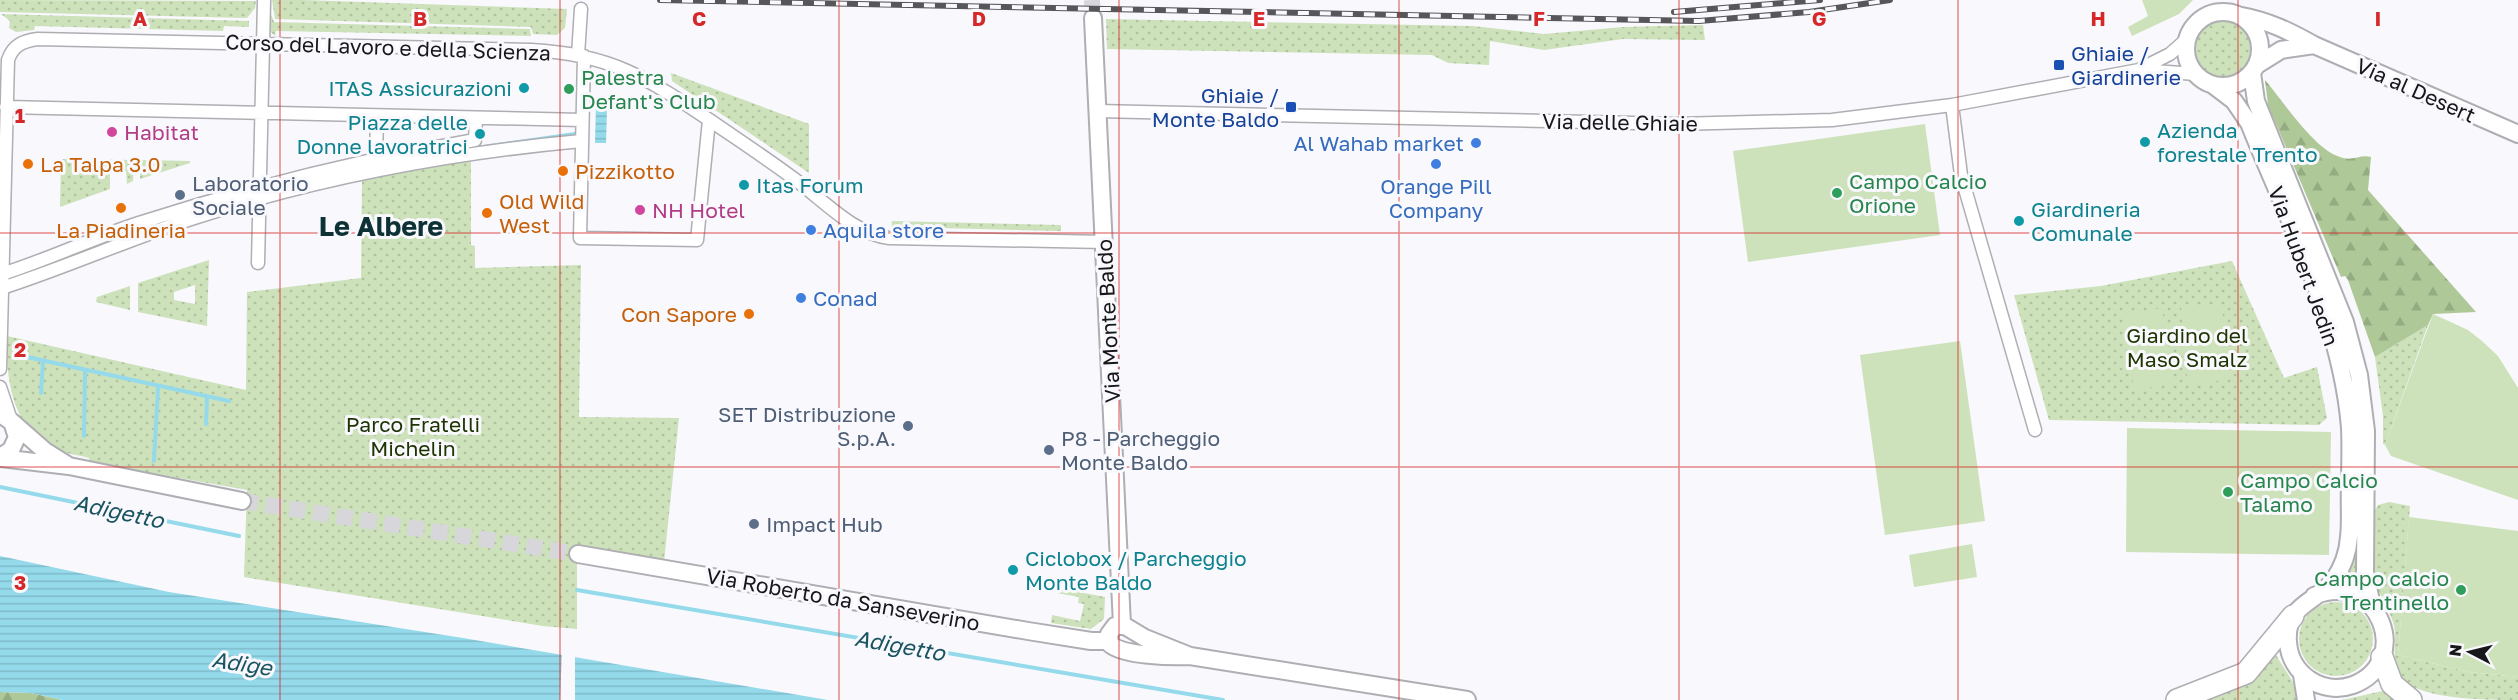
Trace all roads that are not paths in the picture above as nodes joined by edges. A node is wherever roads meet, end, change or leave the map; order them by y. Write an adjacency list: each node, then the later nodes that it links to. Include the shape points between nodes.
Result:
1 (2207, 0): 6 (street)
2 (264, 1): 8 (street)
3 (581, 9): 10 (street)
4 (2235, 10): 6 (street); 9 (street, Via al Desert); 11 (street, via 2259,37 2260,56)
5 (1093, 18): 17 (street, Via Monte Baldo)
6 (2202, 18): 7 (street)
7 (2188, 38): 12 (street, Via delle Ghiaie, via 2169,54); 13 (street, via 2187,55)
8 (263, 43): 10 (street, Corso del Lavoro e della Scienza, via 531,50); 16 (street, Corso del Lavoro e della Scienza, via 29,40 14,47 9,56); 18 (street)
9 (2314, 45): 11 (street, via 2281,50); 23 (street, Via al Desert)
10 (581, 56): 21 (street); 22 (street, Corso del Lavoro e della Scienza, via 642,76)
11 (2254, 69): 14 (street, via 2234,85); 40 (street, Via Hubert Jedin, via 2256,101 2345,322 2359,375 2366,431 2365,572)
12 (2139, 70): 13 (street, Via delle Ghiaie); 15 (street, Via delle Ghiaie)
13 (2196, 74): 14 (street)
14 (2213, 85): 39 (street, Via Hubert Jedin, via 2234,101 2249,123 2327,318 2342,373 2350,429 2349,537 2344,560 2333,581)
15 (1952, 105): 17 (street, Via delle Ghiaie, via 1832,120 1677,124); 34 (street, via 1961,175)
16 (6, 107): 18 (street); 29 (street, Corso del Lavoro e della Scienza)
17 (1097, 111): 27 (street, Via Monte Baldo)
18 (261, 114): 19 (street); 26 (street)
19 (377, 116): 20 (street); 25 (street)
20 (476, 118): 21 (street); 25 (street, via 475,140)
21 (582, 120): 24 (street)
22 (708, 120): 24 (street, via 697,240 580,238); 27 (street, Corso del Lavoro e della Scienza, via 874,235)
23 (2518, 134)
24 (581, 141): 26 (street, via 475,154)
25 (371, 160): 26 (street)
26 (259, 192): 28 (street); 29 (street, via 136,224); 30 (street)
27 (1105, 242): 42 (street, Via Monte Baldo)
28 (258, 263)
29 (2, 274): 30 (street, Corso del Lavoro e della Scienza)
30 (2, 288): 31 (street, Corso del Lavoro e della Scienza)
31 (0, 369)
32 (0, 387): 33 (street)
33 (8, 419): 35 (street, via 17,433 15,444); 36 (street)
34 (2035, 430)
35 (0, 457): 36 (street)
36 (69, 466): 37 (street)
37 (242, 501)
38 (578, 554): 43 (street, Via Roberto da Sanseverino)
39 (2314, 596): 40 (street, via 2342,591 2359,596); 41 (street, Via Hubert Jedin)
40 (2372, 606): 45 (street, Via Hubert Jedin, via 2384,634)
41 (2293, 616): 46 (street, via 2288,643 2292,660); 49 (highway, via 2246,673)
42 (1125, 626): 43 (street, via 1110,631); 44 (street, Via Roberto da Sanseverino)
43 (1116, 645): 44 (street, Via Roberto da Sanseverino, via 1169,657)
44 (1190, 656): 48 (street, Via Roberto da Sanseverino)
45 (2382, 657): 47 (street, via 2367,677); 52 (highway, via 2392,684)
46 (2302, 675): 47 (street, via 2322,686); 50 (street)
47 (2345, 687): 51 (street)
48 (1467, 700)
49 (2177, 700)
50 (2306, 700)
51 (2324, 700)
52 (2411, 700)

